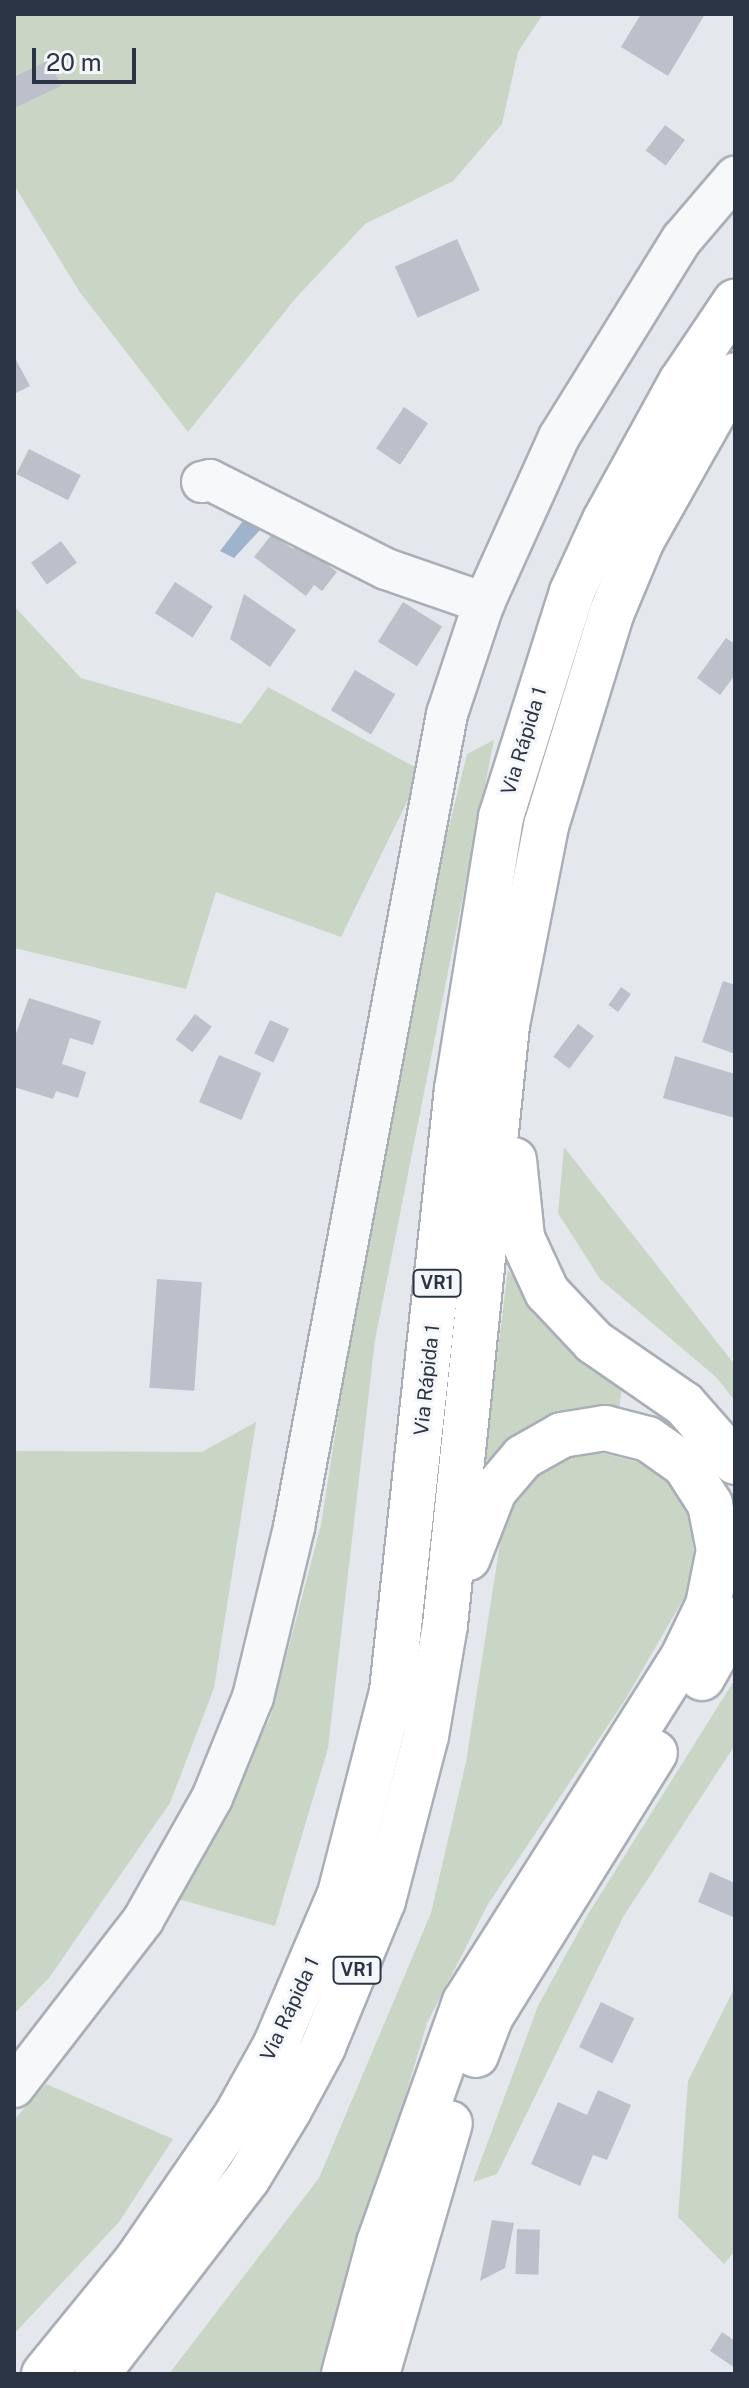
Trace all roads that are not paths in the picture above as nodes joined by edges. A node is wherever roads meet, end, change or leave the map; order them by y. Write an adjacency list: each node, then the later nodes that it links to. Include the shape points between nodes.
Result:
1 (735, 177): 5 (street, via 682,239 559,437)
2 (735, 302): 11 (highway, Via Rápida 1 / VR1, via 681,382 598,534 521,741 501,817 457,1089 392,1691 340,1894 276,2044 236,2116 146,2248)
3 (735, 375): 6 (highway, VR1, via 642,540 589,672 546,826)
4 (202, 482): 5 (street, via 210,480 386,569)
5 (484, 603): 10 (street, via 447,714 294,1527 253,1697 212,1798 143,1920)
6 (507, 1025): 7 (highway, via 516,1213 531,1262 568,1319 684,1404); 9 (highway, VR1)
7 (735, 1462)
8 (735, 1620): 14 (highway, via 491,2016 446,2133)
9 (445, 1625): 12 (highway, VR1, via 426,1736 383,1901 323,2047 248,2178); 13 (highway, via 494,1491 542,1444 605,1428 648,1439 685,1465 710,1504 719,1550 708,1605 684,1655 465,2002 379,2243)
10 (14, 2087)
11 (44, 2374)
12 (97, 2374)
13 (344, 2374)
14 (377, 2374)

